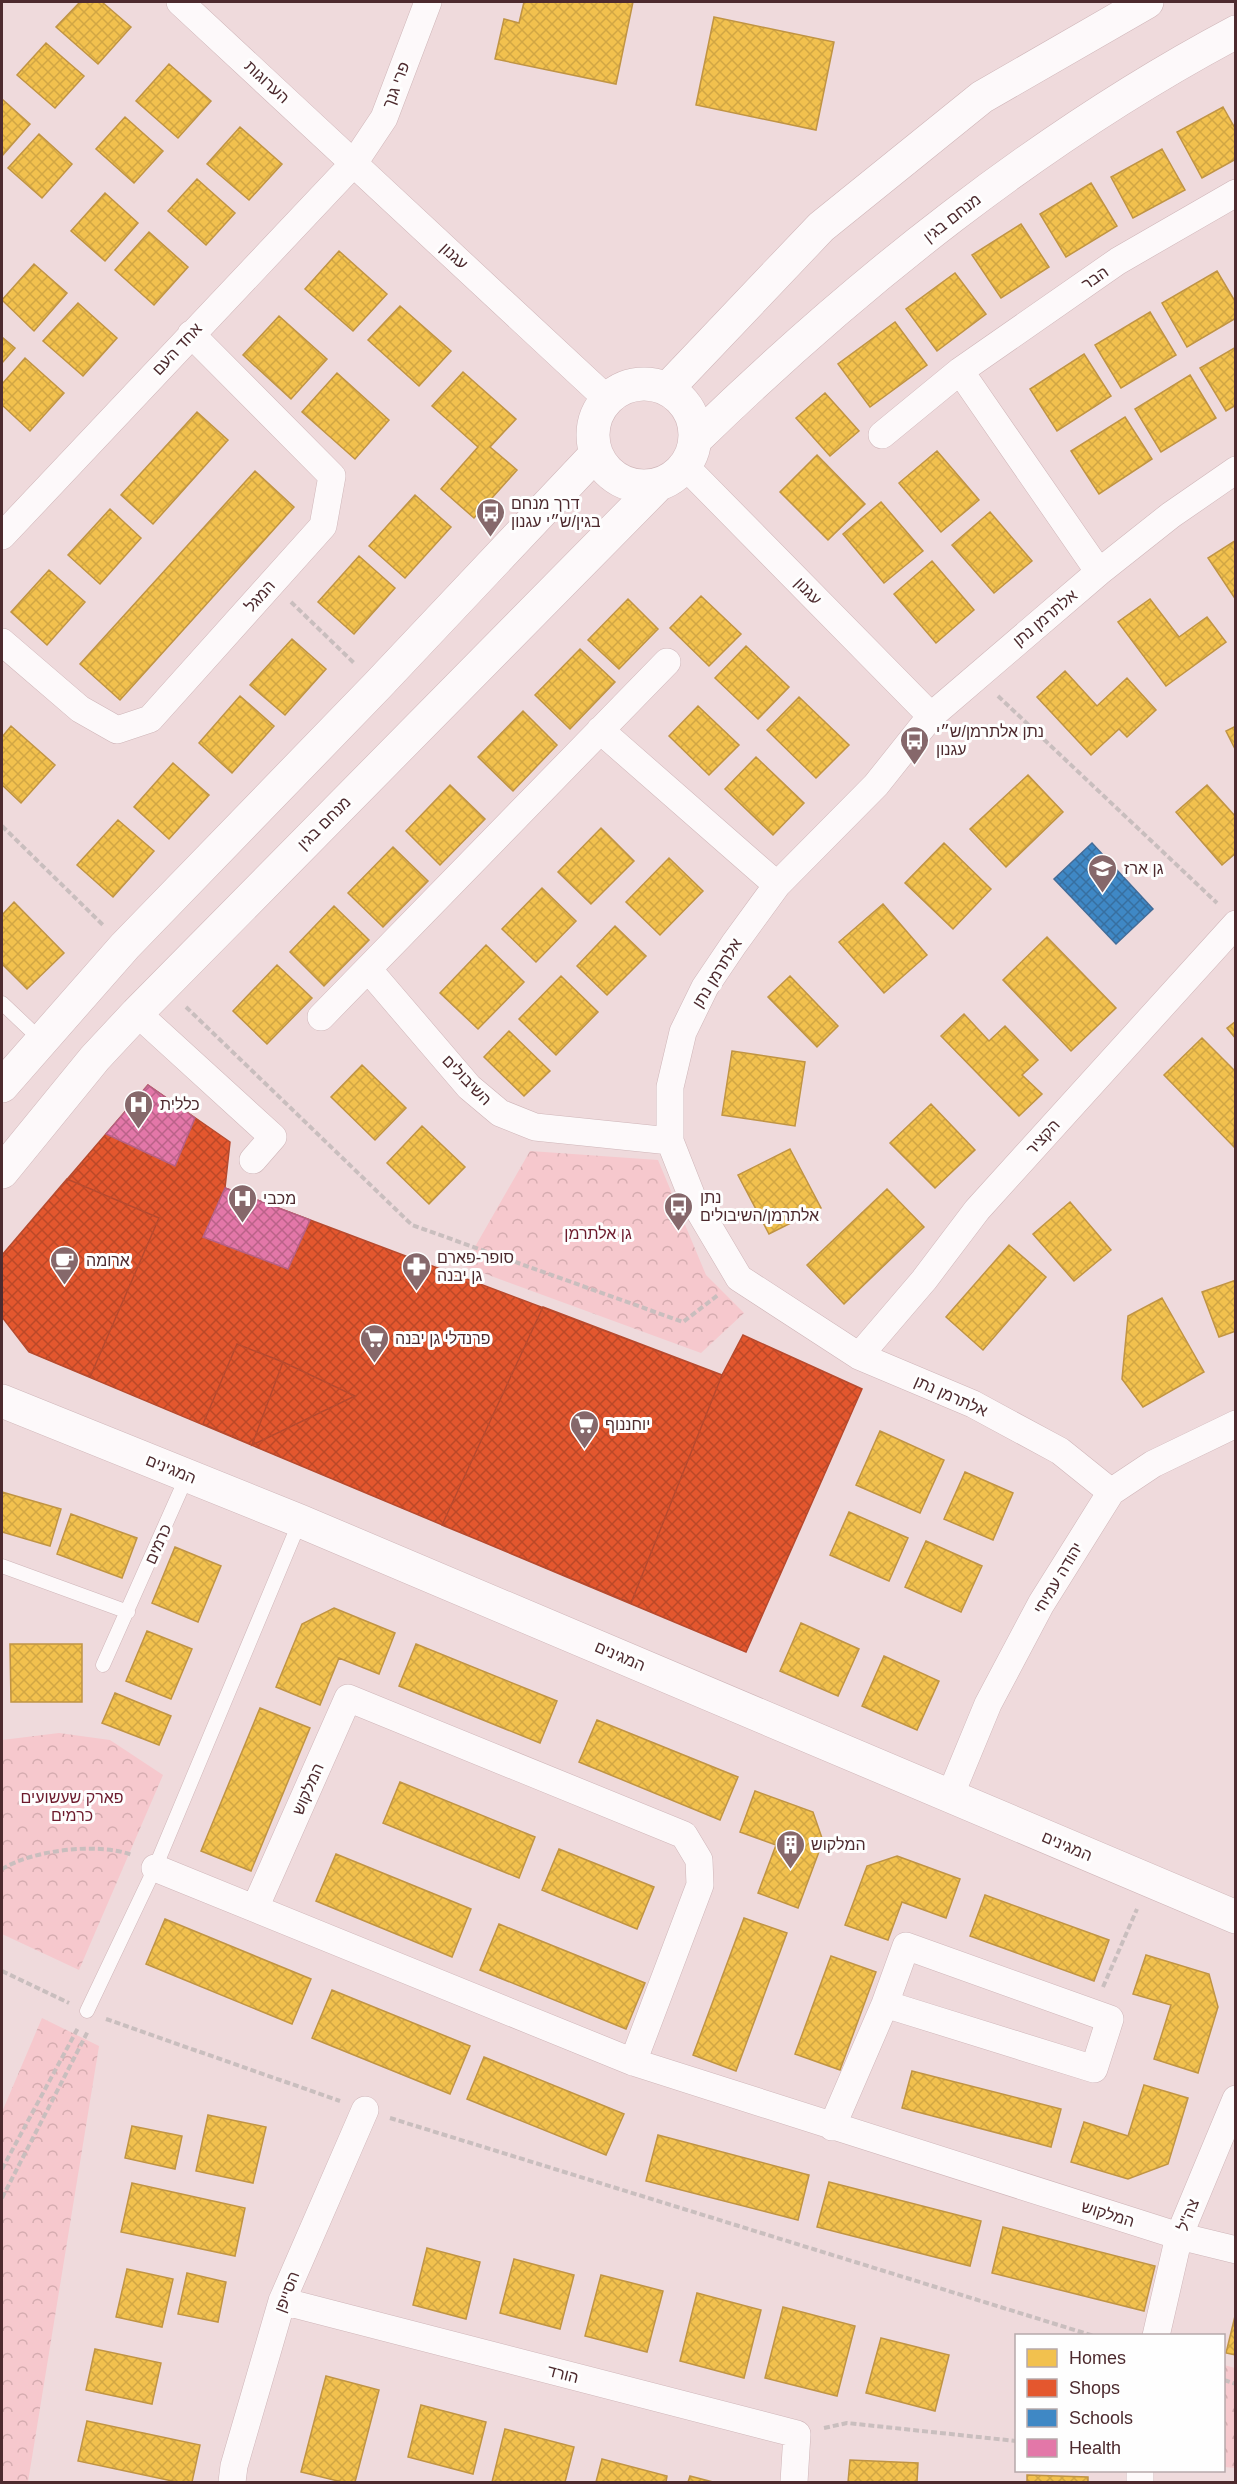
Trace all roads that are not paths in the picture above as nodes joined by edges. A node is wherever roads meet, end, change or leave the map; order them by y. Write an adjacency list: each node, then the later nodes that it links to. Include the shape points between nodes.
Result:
1 (180, 2): 5 (street, הערוגות)
2 (428, 2): 5 (street, פרי גנך, via 384,118)
3 (1147, 2): 9 (main road, via 982,97 820,227)
4 (1236, 33): 12 (main road, מנחם בגין, via 1166,69 960,209 755,382)
5 (354, 163): 7 (street, אחד העם); 10 (street, עגנון)
6 (1236, 193): 8 (street, הבר, via 1118,261)
7 (191, 334): 16 (street, אחד העם); 18 (street, המגל, via 332,476 323,526 150,719 117,730 80,709)
8 (960, 371): 11 (street, הבר); 17 (street)
9 (667, 389): 10 (main road, via 638,384 622,388); 12 (main road, via 684,402 693,417)
10 (608, 399): 13 (main road, via 597,413 592,429)
11 (882, 435)
12 (690, 453): 15 (main road, via 673,478); 20 (street, עגנון)
13 (596, 454): 15 (main road, via 610,474 624,483); 28 (main road, via 125,946)
14 (1236, 470): 17 (street, אלתרמן נתן)
15 (658, 485): 26 (main road, מנחם בגין)
16 (2, 536)
17 (1099, 572): 20 (street, אלתרמן נתן)
18 (2, 642)
19 (668, 662): 21 (street)
20 (931, 716): 22 (street, אלתרמן נתן, via 876,785)
21 (600, 730): 22 (street); 24 (street)
22 (777, 885): 30 (street, אלתרמן נתן, via 705,987 683,1032 670,1087)
23 (1236, 924): 33 (street, הקציר, via 977,1210)
24 (368, 969): 27 (street); 30 (street, השיבולים, via 469,1087 500,1113 535,1127)
25 (2, 1003): 28 (lane)
26 (137, 1013): 31 (street, via 273,1137); 32 (main road, מנחם בגין)
27 (321, 1017)
28 (42, 1041): 29 (main road)
29 (2, 1086)
30 (670, 1141): 33 (street, אלתרמן נתן, via 694,1202 739,1278)
31 (253, 1160)
32 (2, 1172)
33 (859, 1356): 37 (street, אלתרמן נתן, via 973,1404 1060,1451)
34 (2, 1401): 36 (main road, המגינים)
35 (1236, 1424): 37 (street, יהודה עמיחי, via 1153,1464)
36 (188, 1476): 38 (main road, המגינים); 40 (lane, כרמים)
37 (1111, 1492): 42 (street, יהודה עמיחי, via 1035,1614 988,1704)
38 (300, 1521): 42 (main road, המגינים); 43 (lane)
39 (2, 1566): 40 (lane)
40 (128, 1612): 41 (lane, כרמים)
41 (104, 1665)
42 (950, 1796): 45 (main road, המגינים)
43 (155, 1868): 44 (street, המלקוש); 47 (lane)
44 (255, 1908): 48 (street, המלקוש); 48 (street, המלקוש, via 348,1698 402,1718 684,1834 699,1860 700,1886)
45 (1236, 1917)
46 (885, 2004): 46 (street, via 906,1946 1110,2019 1095,2069); 51 (street)
47 (92, 2013)
48 (633, 2062): 51 (street, המלקוש)
49 (1236, 2099): 52 (street, צה"ל)
50 (365, 2110): 54 (street, הסייפן)
51 (832, 2127): 52 (street, המלקוש)
52 (1179, 2236): 53 (street, המלקוש); 55 (street, צה"ל)
53 (1236, 2250)
54 (282, 2301): 56 (street, הסייפן); 57 (street, הורד, via 797,2434)
55 (1156, 2334)
56 (232, 2482)
57 (794, 2482)

